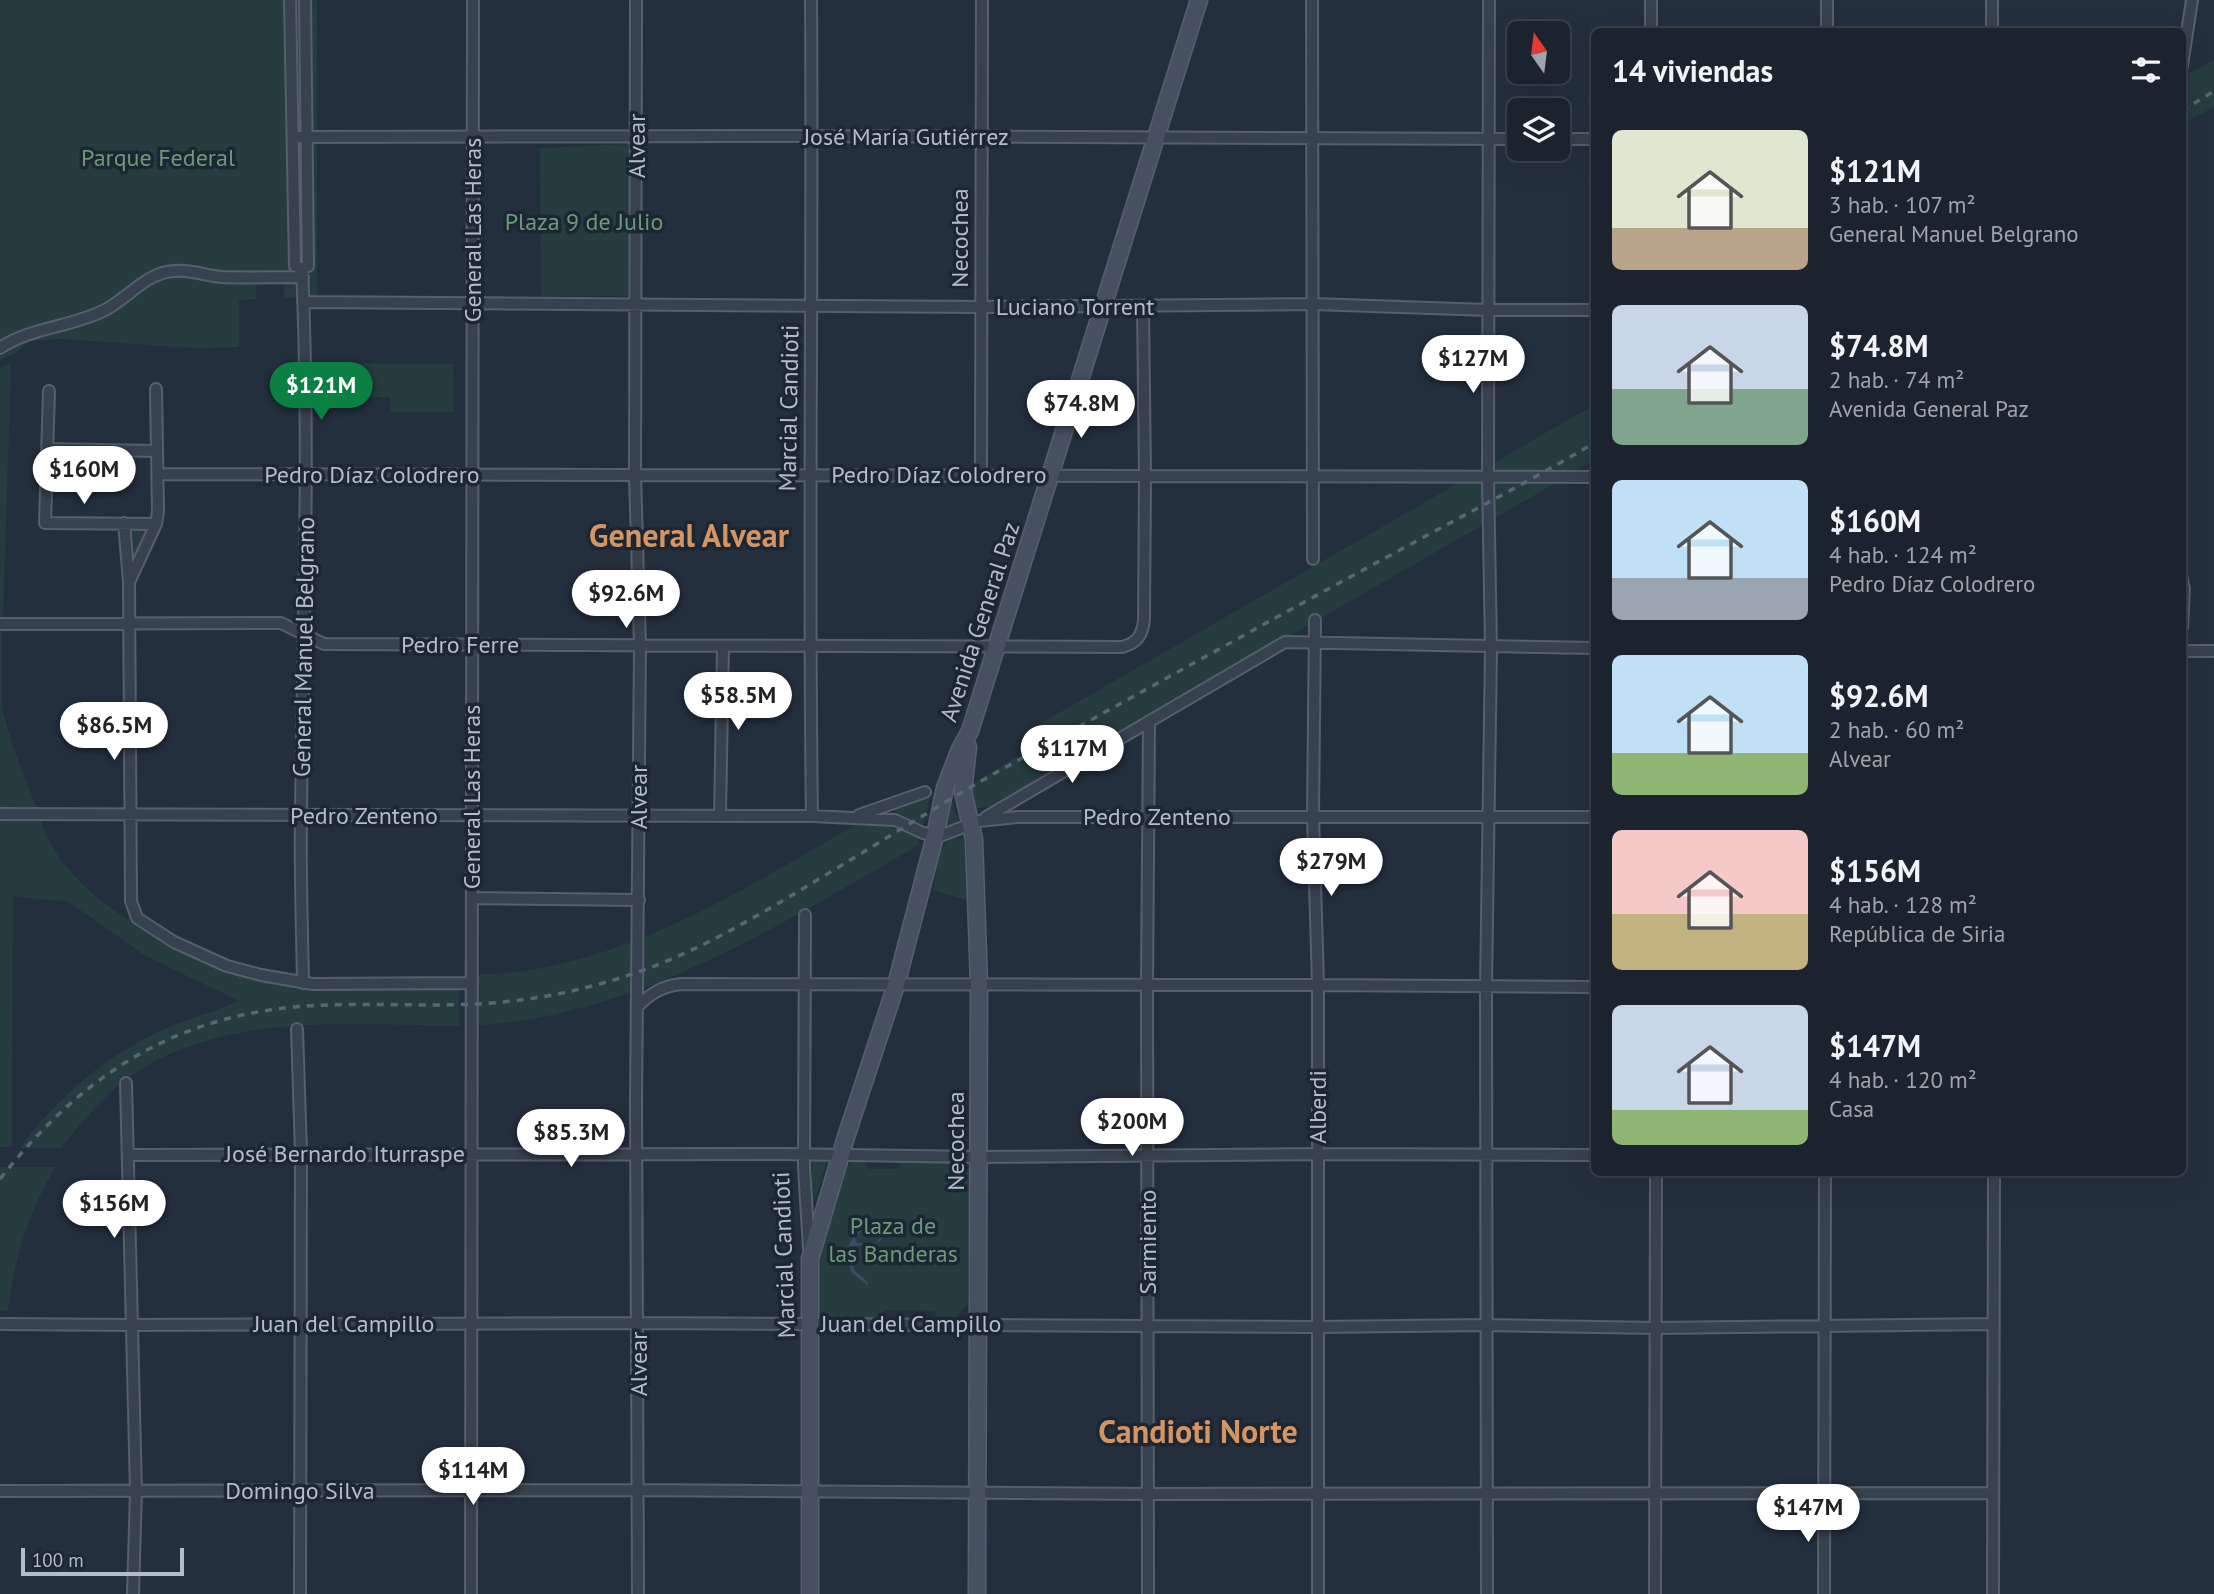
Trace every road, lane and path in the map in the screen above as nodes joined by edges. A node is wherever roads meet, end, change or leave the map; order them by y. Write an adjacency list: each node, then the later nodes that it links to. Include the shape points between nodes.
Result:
1 (290, 0): 20 (street)
2 (305, 0): 21 (street)
3 (473, 0): 22 (street, General Las Heras)
4 (636, 0): 23 (street, Alvear)
5 (811, 0): 18 (street, Marcial Candioti)
6 (982, 0): 19 (street, Necochea)
7 (1199, 0): 25 (main road, Avenida General Paz)
8 (1312, 0): 24 (street)
9 (1489, 0): 26 (street)
10 (1651, 0): 14 (street)
11 (1827, 0): 15 (street)
12 (1992, 0): 16 (street)
13 (2193, 0): 17 (street)
14 (1651, 28)
15 (1827, 28)
16 (1992, 28)
17 (2186, 42)
18 (812, 136): 19 (street, José María Gutiérrez); 23 (street, José María Gutiérrez); 35 (street, Marcial Candioti)
19 (983, 136): 25 (street, José María Gutiérrez); 36 (street, Necochea)
20 (294, 137): 21 (street, José María Gutiérrez); 30 (street, via 295,266)
21 (306, 137): 22 (street, José María Gutiérrez); 30 (street, via 308,266)
22 (473, 137): 23 (street, José María Gutiérrez); 33 (street, General Las Heras)
23 (637, 137): 34 (street, Alvear)
24 (1314, 137): 25 (street, José María Gutiérrez); 26 (street, José María Gutiérrez); 32 (street)
25 (1155, 138): 37 (main road, Avenida General Paz)
26 (1489, 139): 27 (street, José María Gutiérrez); 39 (street)
27 (1507, 139)
28 (1570, 139): 29 (street)
29 (1591, 139)
30 (302, 273): 31 (street, General Manuel Belgrano); 41 (street, via 222,277 164,272 93,316 12,340)
31 (303, 302): 33 (street, Luciano Torrent); 47 (street, General Manuel Belgrano)
32 (1314, 304): 38 (street, Luciano Torrent); 39 (street, Luciano Torrent); 55 (street)
33 (473, 305): 34 (street, Luciano Torrent); 48 (street, General Las Heras)
34 (635, 306): 35 (street, Luciano Torrent); 49 (street, Alvear)
35 (813, 306): 36 (street, Luciano Torrent); 50 (street, Marcial Candioti)
36 (982, 307): 37 (street, Luciano Torrent); 51 (street, Necochea)
37 (1104, 307): 38 (street, Luciano Torrent); 52 (main road, Avenida General Paz)
38 (1143, 307): 53 (street)
39 (1488, 310): 40 (street, Luciano Torrent); 56 (street)
40 (1591, 310)
41 (0, 348)
42 (156, 389): 45 (street)
43 (49, 391): 44 (street)
44 (48, 449): 45 (street); 57 (street, via 46,523)
45 (157, 451): 46 (street)
46 (158, 474): 47 (street, Pedro Díaz Colodrero); 58 (street)
47 (306, 474): 48 (street, Pedro Díaz Colodrero); 64 (street, General Manuel Belgrano)
48 (472, 475): 49 (street, Pedro Díaz Colodrero); 66 (street, General Las Heras)
49 (635, 475): 50 (street, Pedro Díaz Colodrero); 67 (street, Alvear)
50 (810, 475): 51 (street, Pedro Díaz Colodrero); 69 (street, Marcial Candioti)
51 (981, 475): 52 (street, Pedro Díaz Colodrero)
52 (1051, 476): 53 (street, Pedro Díaz Colodrero); 70 (main road, Avenida General Paz)
53 (1145, 477): 55 (street, Pedro Díaz Colodrero); 70 (street, Pedro Ferre, via 1142,635 1134,643 1108,649)
54 (1591, 477): 56 (street, Pedro Díaz Colodrero)
55 (1314, 478): 56 (street, Pedro Díaz Colodrero); 59 (street)
56 (1488, 479): 71 (street)
57 (124, 523): 58 (street); 60 (street)
58 (156, 524): 60 (street)
59 (1313, 559)
60 (129, 582): 62 (street)
61 (1314, 620): 65 (street, Alberdi)
62 (129, 623): 63 (street, Pedro Ferre); 64 (street, Pedro Ferre, via 281,623); 79 (street)
63 (0, 624)
64 (305, 635): 66 (street, Pedro Ferre, via 324,644); 80 (street, General Manuel Belgrano)
65 (1314, 643): 71 (street); 75 (street, via 1285,642); 84 (street, Alberdi)
66 (472, 645): 67 (street, Pedro Ferre); 85 (street, General Las Heras)
67 (640, 645): 68 (street, Pedro Ferre); 81 (street, Alvear)
68 (723, 647): 69 (street, Pedro Ferre); 82 (street)
69 (809, 647): 70 (street, Pedro Ferre); 83 (street, Marcial Candioti)
70 (998, 647): 76 (main road, Avenida General Paz)
71 (1491, 648): 72 (street); 87 (street)
72 (1591, 648)
73 (2186, 651): 74 (street)
74 (2214, 651)
75 (1149, 722): 89 (street, Sarmiento); 90 (street)
76 (970, 731): 90 (main road, Necochea, via 963,792); 91 (main road, Avenida General Paz, via 945,788)
77 (925, 792): 86 (street, Pedro Zenteno)
78 (0, 814): 79 (street, Pedro Zenteno)
79 (131, 815): 80 (street, Pedro Zenteno); 95 (street, via 131,901 137,918 193,952)
80 (301, 815): 85 (street, Pedro Zenteno); 95 (street, General Manuel Belgrano)
81 (638, 816): 82 (street, Pedro Zenteno); 85 (street, Pedro Zenteno); 93 (street, Alvear)
82 (720, 816): 83 (street, Pedro Zenteno)
83 (812, 816): 86 (street, Pedro Zenteno)
84 (1313, 816): 87 (street, Pedro Zenteno); 89 (street, Pedro Zenteno); 101 (street, Alberdi)
85 (472, 817): 92 (street, General Las Heras)
86 (853, 817): 91 (street, Pedro Zenteno, via 895,820)
87 (1488, 817): 88 (street, Pedro Zenteno); 103 (street)
88 (1591, 817)
89 (1147, 818): 90 (street, Pedro Zenteno, via 1018,817); 100 (street, Sarmiento)
90 (975, 823): 91 (street, Pedro Zenteno); 99 (main road, Necochea)
91 (935, 836): 98 (main road, Avenida General Paz)
92 (472, 898): 93 (street); 96 (street, General Las Heras)
93 (639, 900): 104 (street, Alvear)
94 (805, 915): 97 (street, Marcial Candioti)
95 (303, 983): 96 (street)
96 (472, 983): 108 (street, General Las Heras)
97 (804, 985): 98 (street); 104 (street, via 673,985 648,995); 110 (street, Marcial Candioti)
98 (896, 985): 99 (street); 113 (main road, Avenida General Paz)
99 (979, 985): 100 (street); 117 (main road, Necochea)
100 (1147, 985): 101 (street); 114 (street, Sarmiento)
101 (1318, 985): 103 (street); 111 (street, Alberdi)
102 (1591, 987): 103 (street)
103 (1486, 988): 116 (street)
104 (638, 1006): 109 (street, Alvear)
105 (298, 1029): 107 (street)
106 (126, 1083): 112 (street)
107 (301, 1153): 108 (street, José Bernardo Iturraspe); 112 (street, José Bernardo Iturraspe); 124 (street)
108 (471, 1154): 109 (street, José Bernardo Iturraspe); 125 (street, General Las Heras)
109 (638, 1154): 110 (street, José Bernardo Iturraspe); 122 (street, Alvear)
110 (804, 1154): 113 (street, José Bernardo Iturraspe); 121 (street, Marcial Candioti)
111 (1317, 1154): 114 (street, José Bernardo Iturraspe); 116 (street, José Bernardo Iturraspe); 133 (street, Alberdi)
112 (128, 1155): 128 (street)
113 (841, 1155): 117 (street, José Bernardo Iturraspe); 121 (main road, Avenida General Paz)
114 (1147, 1155): 117 (street, José Bernardo Iturraspe); 130 (street, Sarmiento)
115 (1591, 1155): 116 (street, José Bernardo Iturraspe)
116 (1487, 1156): 131 (street)
117 (978, 1157): 129 (main road, Necochea)
118 (1656, 1176): 134 (street)
119 (1825, 1176): 132 (street)
120 (1994, 1176): 127 (street)
121 (810, 1259): 126 (main road, Marcial Candioti)
122 (638, 1323): 125 (street, Juan del Campillo); 126 (street, Juan del Campillo); 135 (street, Alvear)
123 (0, 1324): 128 (street, Juan del Campillo)
124 (300, 1324): 125 (street, Juan del Campillo); 128 (street, Juan del Campillo); 138 (street)
125 (471, 1324): 139 (street, General Las Heras)
126 (809, 1324): 129 (street, Juan del Campillo); 140 (main road, Marcial Candioti)
127 (1993, 1324): 132 (street, Juan del Campillo); 145 (street)
128 (131, 1325): 137 (street)
129 (979, 1325): 130 (street, Juan del Campillo); 142 (main road, Necochea)
130 (1149, 1325): 133 (street, Juan del Campillo); 146 (street, Sarmiento)
131 (1486, 1325): 133 (street, Juan del Campillo); 134 (street, Juan del Campillo); 141 (street)
132 (1824, 1325): 134 (street, Juan del Campillo); 144 (street)
133 (1316, 1327): 147 (street, Alberdi)
134 (1656, 1328): 143 (street)
135 (639, 1490): 139 (street, Domingo Silva); 140 (street, Domingo Silva); 151 (street, Alvear)
136 (0, 1491): 137 (street, Domingo Silva)
137 (136, 1491): 138 (street, Domingo Silva); 148 (street)
138 (300, 1491): 139 (street, Domingo Silva); 149 (street)
139 (471, 1492): 150 (street, General Las Heras)
140 (810, 1492): 142 (street, Domingo Silva); 152 (main road, Marcial Candioti)
141 (1487, 1492): 143 (street, Domingo Silva); 147 (street, Domingo Silva); 156 (street)
142 (977, 1493): 146 (street, Domingo Silva); 153 (main road, Necochea)
143 (1657, 1493): 144 (street, Domingo Silva); 157 (street)
144 (1824, 1493): 145 (street, Domingo Silva); 158 (street)
145 (1993, 1493): 159 (street)
146 (1148, 1494): 147 (street, Domingo Silva); 154 (street, Sarmiento)
147 (1319, 1494): 155 (street, Alberdi)
148 (133, 1594)
149 (300, 1594)
150 (471, 1594)
151 (638, 1594)
152 (810, 1594)
153 (976, 1594)
154 (1148, 1594)
155 (1318, 1594)
156 (1487, 1594)
157 (1655, 1594)
158 (1824, 1594)
159 (1993, 1594)

